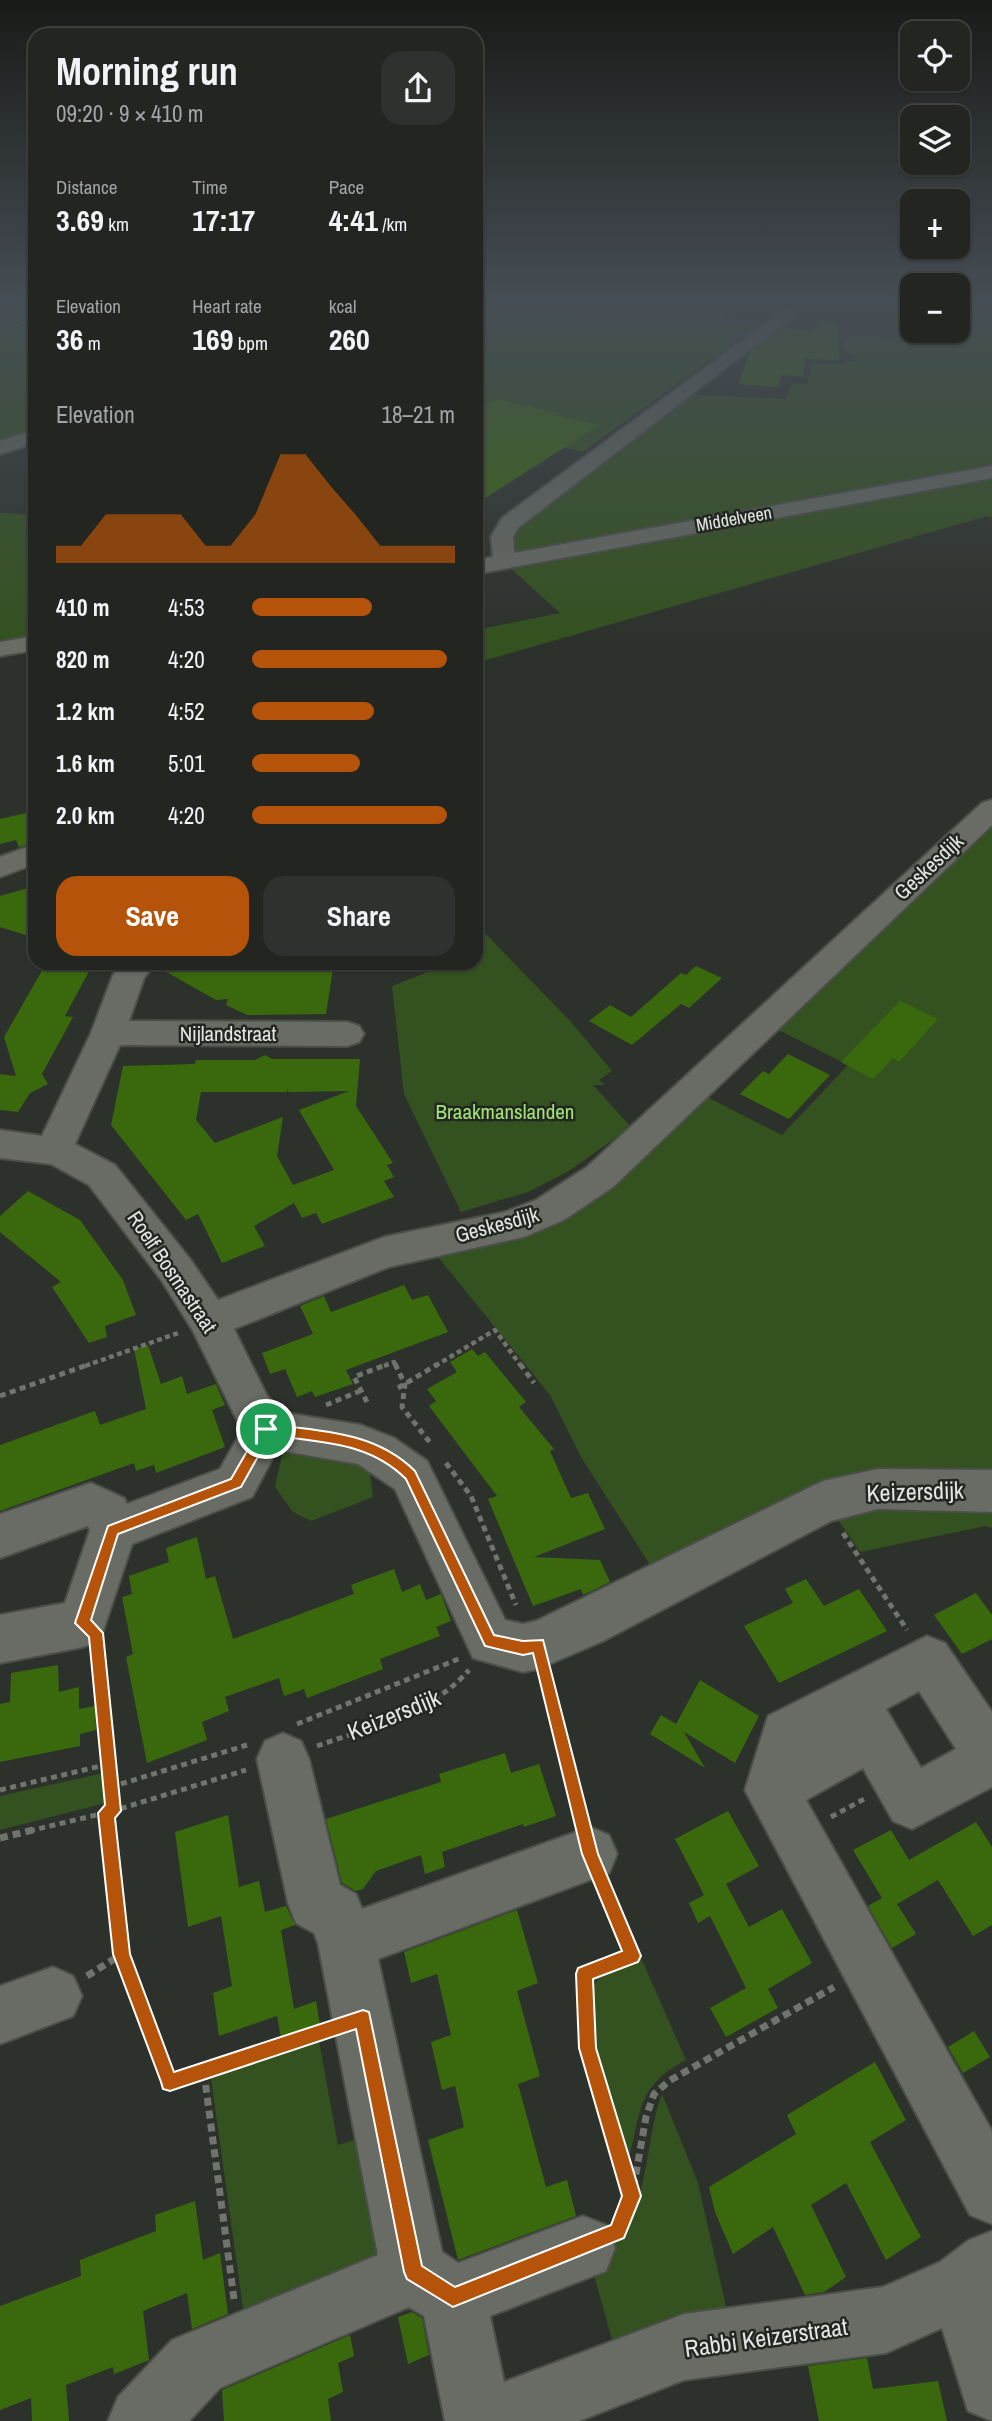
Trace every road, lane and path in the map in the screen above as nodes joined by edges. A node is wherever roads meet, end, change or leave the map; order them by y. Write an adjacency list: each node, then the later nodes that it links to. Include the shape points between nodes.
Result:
1 (649, 418): 5 (street, via 510,523 500,541)
2 (28, 438): 3 (street)
3 (0, 448)
4 (992, 472): 5 (street, Middelveen)
5 (505, 562): 6 (street, Middelveen)
6 (483, 566)
7 (28, 644): 8 (street)
8 (0, 649)
9 (992, 809): 17 (street, Geskesdijk, via 600,1177 574,1196 510,1226 384,1253)
10 (28, 856): 11 (street)
11 (0, 868)
12 (133, 970): 13 (street)
13 (108, 1034): 14 (street, Nijlandstraat); 16 (street)
14 (347, 1034)
15 (0, 1144): 16 (street, Roelf Bosmastraat)
16 (53, 1151): 17 (street, Roelf Bosmastraat, via 102,1175 176,1270)
17 (209, 1321): 21 (path); 23 (street, Roelf Bosmastraat)
18 (354, 1377): 22 (path)
19 (534, 1383): 20 (path, via 495,1330)
20 (398, 1388)
21 (0, 1396)
22 (367, 1402)
23 (266, 1429): 25 (street, via 236,1483); 30 (street, via 364,1444 395,1459 411,1475)
24 (992, 1491): 31 (street, Keizersdijk, via 878,1489 823,1502 586,1625)
25 (113, 1530): 26 (street, via 108,1513 91,1504); 28 (street)
26 (0, 1536)
27 (859, 1559): 32 (path)
28 (83, 1623): 29 (street); 36 (path, via 96,1633)
29 (0, 1639)
30 (490, 1641): 31 (street, Keizersdijk, via 523,1648); 35 (path, Keizersdijk, via 460,1685 441,1699)
31 (538, 1645): 42 (path)
32 (927, 1660): 33 (street); 34 (street)
33 (861, 1717): 37 (street); 40 (street, via 786,1734)
34 (992, 1757): 37 (street, via 912,1802)
35 (283, 1759): 39 (path, Keizersdijk); 43 (street, via 316,1903 336,1914)
36 (109, 1764): 38 (path); 39 (path)
37 (900, 1780): 40 (path)
38 (0, 1790)
39 (110, 1812): 41 (path, Keizersdijk); 48 (path, via 122,1954 170,2082)
40 (783, 1813): 44 (street)
41 (0, 1838)
42 (590, 1854): 43 (street); 50 (path, via 632,1956 584,1974 588,2048)
43 (346, 1943): 47 (street)
44 (868, 1968): 49 (street); 50 (path, via 669,2081 654,2094)
45 (53, 1996): 46 (street)
46 (0, 2015)
47 (363, 2018): 48 (path); 53 (street)
48 (204, 2073): 54 (path)
49 (992, 2193)
50 (632, 2196): 51 (path, via 618,2232)
51 (583, 2248): 53 (street)
52 (977, 2274): 55 (street, Rabbi Keizerstraat); 58 (street, Rabbi Keizerstraat, via 886,2320 684,2347)
53 (434, 2285): 54 (street); 57 (street)
54 (241, 2345): 56 (street, via 195,2364)
55 (992, 2387)
56 (142, 2421)
57 (479, 2421)
58 (491, 2421)

